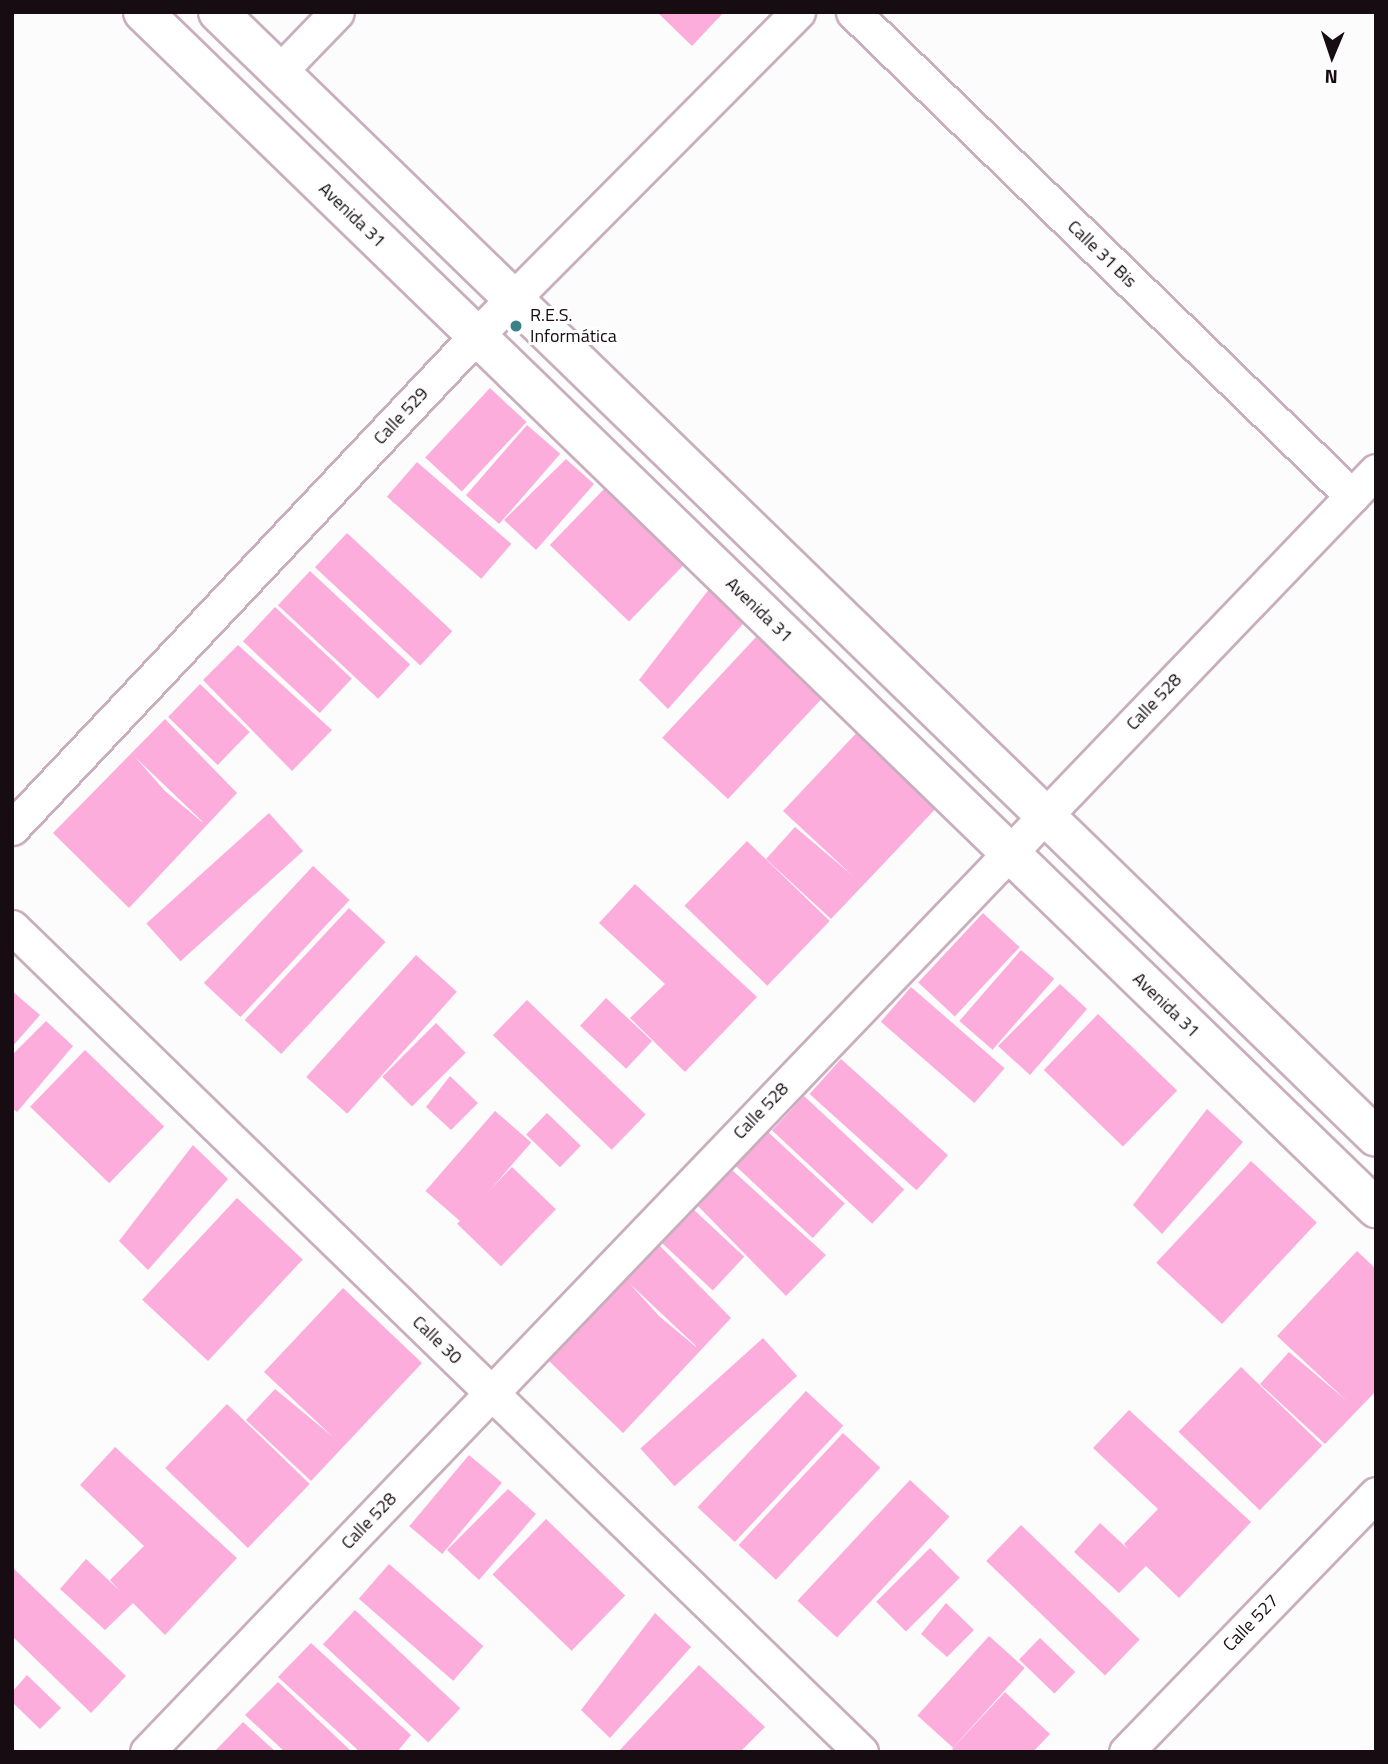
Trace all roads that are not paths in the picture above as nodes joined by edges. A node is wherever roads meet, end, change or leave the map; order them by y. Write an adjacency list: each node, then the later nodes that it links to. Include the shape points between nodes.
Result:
1 (143, 12): 8 (main road, Avenida 31)
2 (218, 12): 6 (main road)
3 (337, 12): 6 (street)
4 (798, 12): 7 (street, Calle 529)
5 (853, 12): 10 (street, Calle 31 Bis)
6 (279, 72): 7 (main road)
7 (513, 300): 8 (street, Calle 529); 11 (main road)
8 (476, 336): 12 (street, Calle 529); 13 (main road, Avenida 31)
9 (1376, 471): 10 (street, Calle 528)
10 (1352, 496): 11 (street, Calle 528)
11 (1045, 815): 13 (street, Calle 528); 15 (main road)
12 (12, 828)
13 (1009, 853): 16 (main road, Avenida 31); 17 (street, Calle 528)
14 (12, 928): 17 (street, Calle 30)
15 (1376, 1137)
16 (1376, 1208)
17 (492, 1393): 19 (street, Calle 30); 20 (street, Calle 528)
18 (1376, 1494): 22 (street, Calle 527)
19 (836, 1739): 21 (street, Calle 30)
20 (147, 1752)
21 (861, 1752)
22 (1126, 1752)

